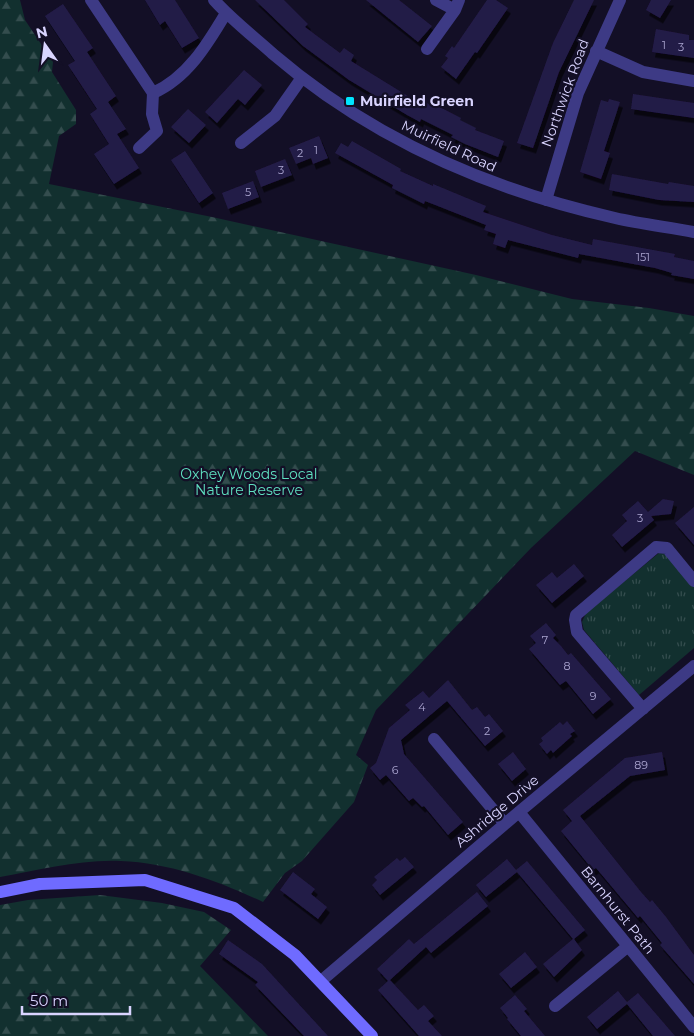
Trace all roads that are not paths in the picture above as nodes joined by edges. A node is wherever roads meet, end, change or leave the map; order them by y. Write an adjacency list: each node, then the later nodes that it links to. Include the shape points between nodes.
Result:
1 (91, 0): 11 (street)
2 (214, 0): 6 (street, Muirfield Road)
3 (436, 0): 5 (street)
4 (620, 0): 8 (street, Northwick Road)
5 (457, 5): 7 (street)
6 (226, 13): 9 (street, Muirfield Road); 11 (street, via 198,56 165,88)
7 (427, 49)
8 (596, 51): 10 (street, via 643,72); 14 (street, Northwick Road, via 575,102)
9 (302, 78): 12 (street, via 275,116); 14 (street, Muirfield Road, via 374,127 414,148 462,171)
10 (694, 81)
11 (153, 93): 13 (street, via 152,114 157,131)
12 (240, 143)
13 (139, 148)
14 (546, 200): 15 (street, Muirfield Road, via 618,219)
15 (694, 232)
16 (694, 581): 18 (street, via 667,548 656,547 576,615 577,632)
17 (694, 666): 18 (street, Ashridge Drive)
18 (643, 709): 20 (street, Ashridge Drive)
19 (434, 739): 21 (street)
20 (519, 812): 21 (street, Ashridge Drive); 23 (street, Barnhurst Path)
21 (505, 824): 24 (street, Ashridge Drive)
22 (0, 892): 24 (main road, via 40,884 145,880 234,908 282,944)
23 (627, 947): 25 (street); 26 (street, Barnhurst Path)
24 (321, 981): 27 (main road)
25 (555, 1006)
26 (694, 1027)
27 (372, 1036)

